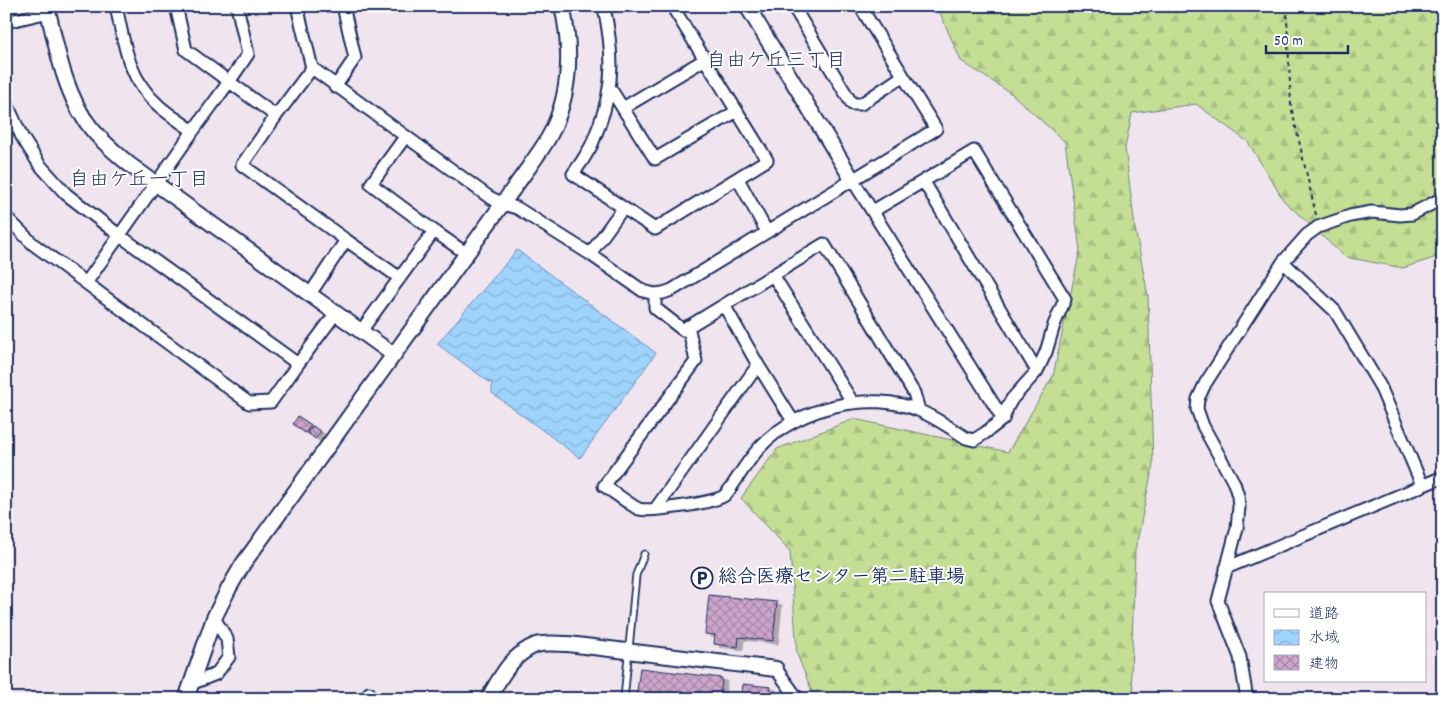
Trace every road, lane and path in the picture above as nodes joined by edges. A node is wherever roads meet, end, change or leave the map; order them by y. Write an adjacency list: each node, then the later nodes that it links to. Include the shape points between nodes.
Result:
1 (116, 6): 25 (street, via 130,66 142,87 157,105)
2 (176, 6): 18 (street, via 186,50)
3 (237, 6): 18 (street, via 248,54)
4 (297, 6): 16 (street)
5 (343, 6): 19 (street, via 355,58)
6 (562, 6): 32 (street, via 569,44 566,90 552,132)
7 (608, 6): 20 (street, via 604,7 610,34)
8 (672, 6): 15 (street)
9 (747, 6): 28 (street)
10 (793, 6): 17 (street, via 852,104 861,104)
11 (860, 6): 17 (street)
12 (1288, 6): 36 (path, via 1291,106)
13 (48, 9): 14 (street); 30 (street, via 68,84 90,127 110,148)
14 (6, 22)
15 (704, 60): 22 (street); 23 (street)
16 (312, 68): 19 (street); 24 (street)
17 (903, 76): 28 (street, via 936,128)
18 (229, 82): 24 (street); 25 (street)
19 (335, 87): 26 (street)
20 (610, 88): 22 (street); 33 (street, via 590,147 573,174)
21 (6, 102): 39 (street, via 22,137 40,164 66,194)
22 (623, 108): 23 (street, via 655,159)
23 (737, 111): 27 (street, via 767,160)
24 (276, 116): 40 (street, via 242,164)
25 (193, 131): 30 (street)
26 (405, 137): 32 (street); 37 (street, via 372,184)
27 (738, 179): 33 (street, via 655,229); 38 (street)
28 (852, 180): 34 (street); 38 (street)
29 (924, 182): 34 (street); 56 (street); 56 (street, via 974,151 1065,299)
30 (157, 184): 39 (street); 47 (street)
31 (1443, 198): 36 (street, via 1412,214 1372,212)
32 (503, 204): 41 (street); 42 (street, via 517,208)
33 (623, 208): 42 (street)
34 (872, 211): 59 (street)
35 (6, 217): 46 (street, via 33,244)
36 (1318, 228): 43 (street, via 1307,235)
37 (434, 231): 41 (street); 45 (street)
38 (767, 232): 48 (street, via 672,290)
39 (119, 235): 46 (street); 54 (street)
40 (346, 240): 45 (street); 47 (street)
41 (467, 254): 53 (street)
42 (590, 254): 48 (street, via 643,291)
43 (1283, 262): 62 (street, via 1335,311 1380,386); 65 (street, via 1198,399 1196,410 1238,496 1237,528)
44 (773, 275): 49 (street); 57 (street); 58 (street, via 824,244 914,393)
45 (400, 278): 52 (street)
46 (86, 283): 54 (street, via 249,402 272,402)
47 (310, 294): 50 (street)
48 (655, 294): 51 (street, via 655,308 682,330)
49 (724, 305): 51 (street); 55 (street)
50 (336, 313): 52 (street); 54 (street)
51 (688, 326): 63 (street, via 696,361 604,486 639,509)
52 (362, 331): 53 (street)
53 (394, 355): 66 (street, via 243,564)
54 (298, 364)
55 (758, 365): 60 (street); 63 (street)
56 (1038, 370): 59 (street, via 1012,399)
57 (853, 403): 58 (street, via 877,401); 60 (street, via 826,408)
58 (919, 410): 59 (street, via 974,440)
59 (1003, 419)
60 (793, 421): 63 (street, via 760,447 724,497 697,504)
61 (1443, 477): 62 (street)
62 (1422, 485): 65 (street)
63 (656, 508)
64 (644, 554): 67 (lane, via 636,575)
65 (1226, 568): 74 (street, via 1218,601 1240,657)
66 (214, 618): 69 (street); 69 (street, via 227,639 228,657 216,674)
67 (628, 651): 68 (street); 71 (street, via 568,644 538,645 511,662); 72 (lane)
68 (776, 668): 73 (street)
69 (191, 684): 70 (street)
70 (186, 699)
71 (488, 699)
72 (624, 699)
73 (798, 699)
74 (1248, 699)

